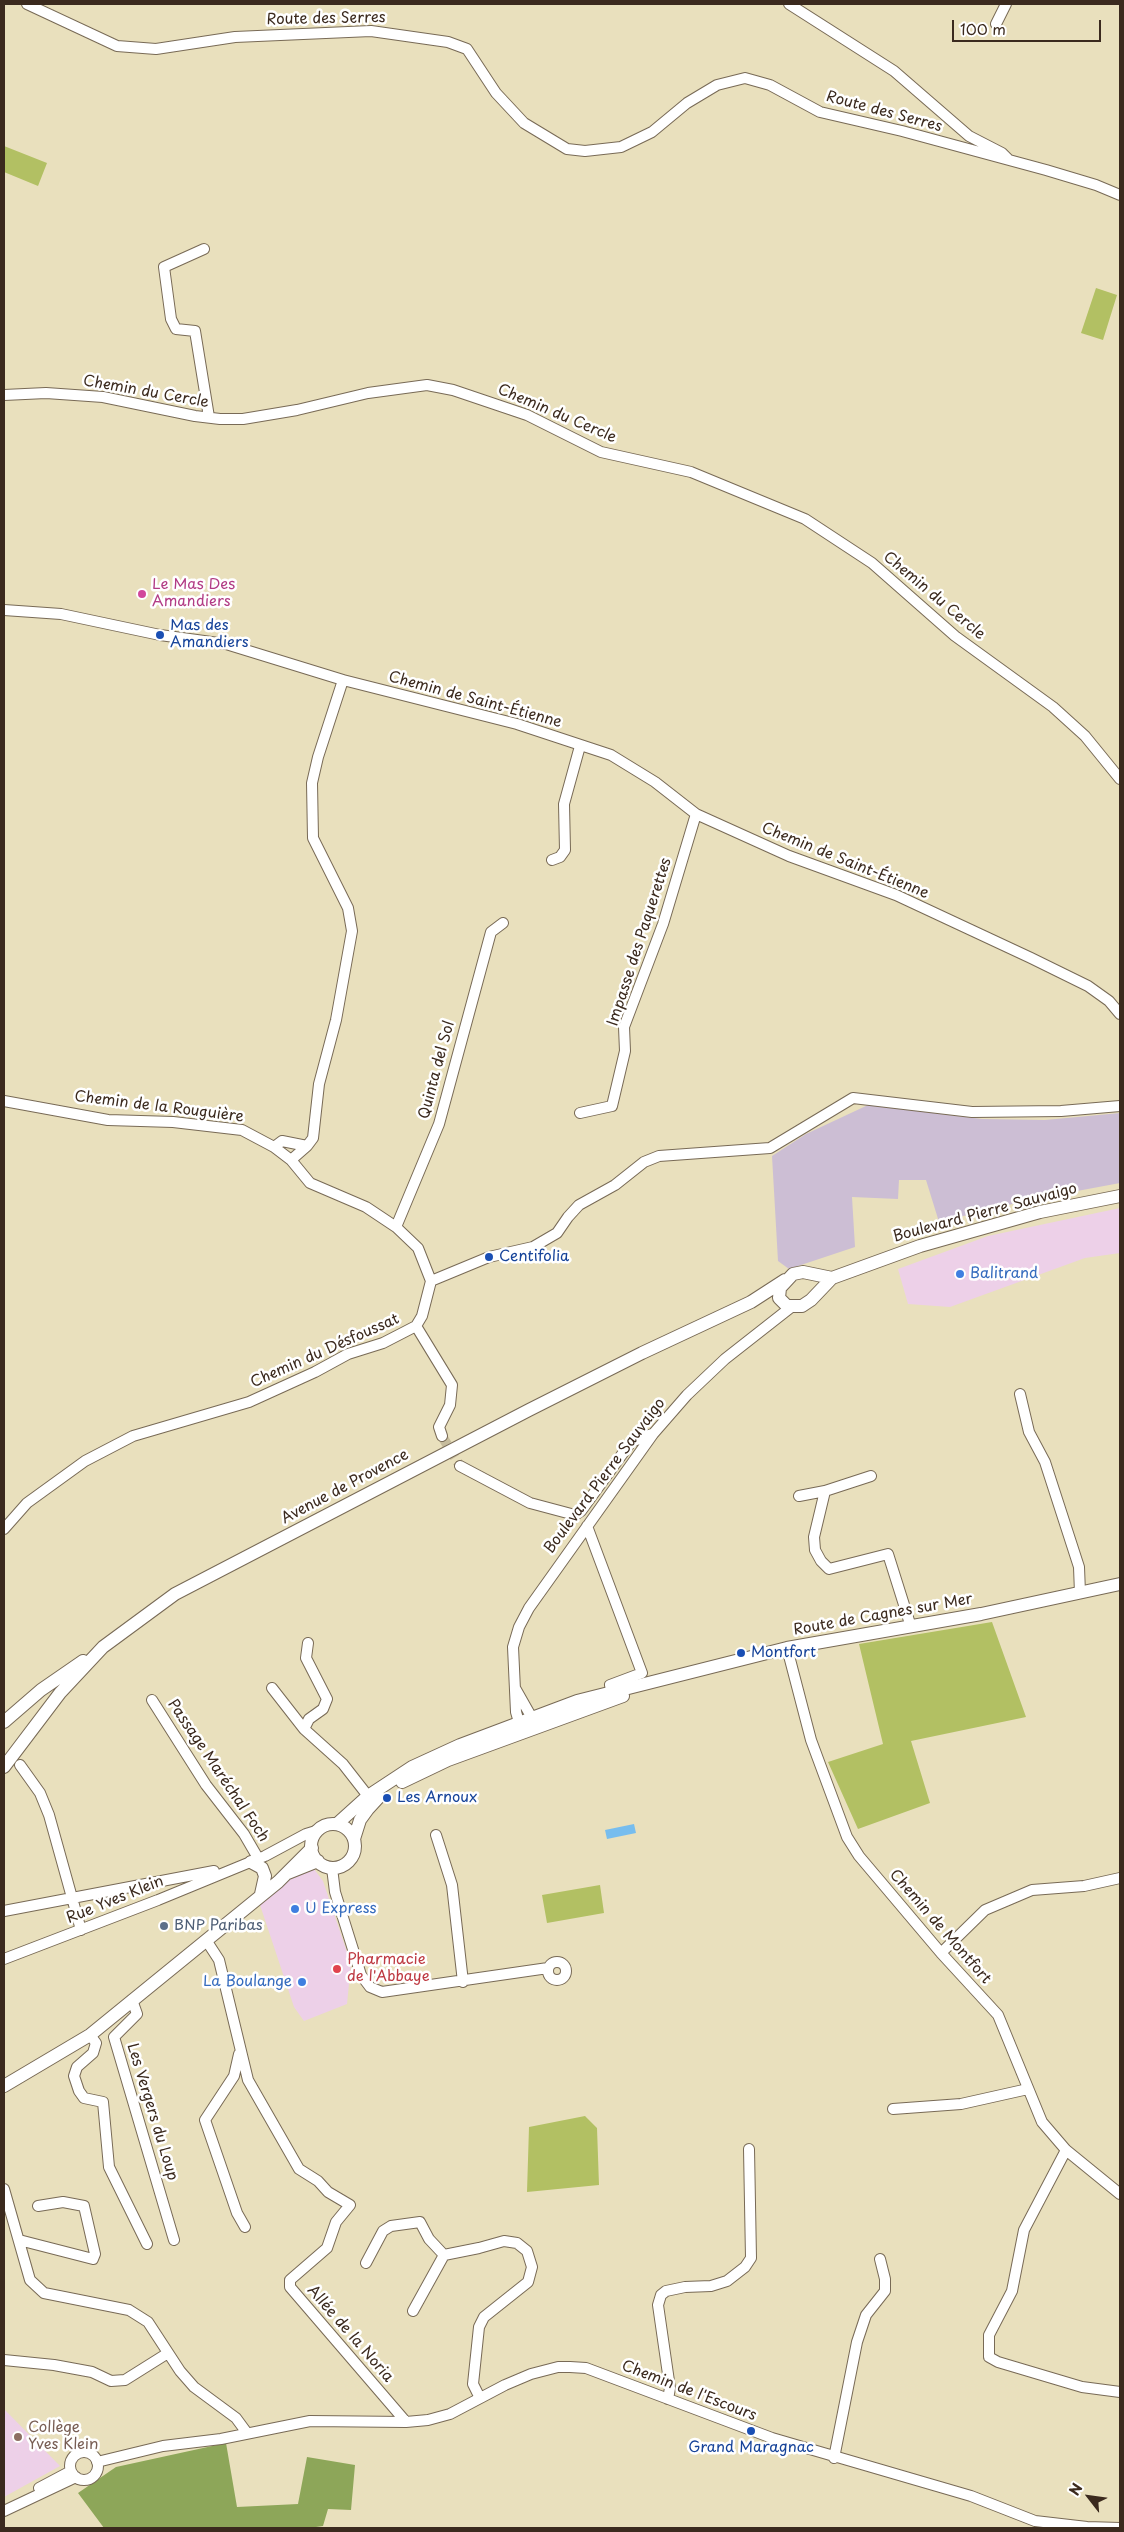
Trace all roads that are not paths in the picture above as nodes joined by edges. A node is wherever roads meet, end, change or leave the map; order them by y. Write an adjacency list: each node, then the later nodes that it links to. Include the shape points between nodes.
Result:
1 (27, 4): 5 (street, Route des Serres, via 117,46 156,48 235,37 371,31 448,42 467,48 496,92 524,123 568,149 585,151 621,147 652,132 687,103 716,86 745,78 770,85 820,112)
2 (789, 4): 5 (street, via 894,71 969,136 1002,153)
3 (1006, 4): 4 (street)
4 (996, 24)
5 (1011, 162): 6 (street, Route des Serres, via 1096,184)
6 (1120, 195)
7 (204, 249): 9 (street, via 164,267 171,319 176,329 195,331)
8 (4, 395): 9 (street, Chemin du Cercle, via 46,393 103,397)
9 (209, 417): 13 (street, Chemin du Cercle, via 243,419 368,393 428,385 527,415 600,452 691,472 788,510 866,558 955,636 1053,707 1085,736)
10 (4, 610): 11 (street, Chemin de Saint-Étienne, via 61,614 160,635 226,644)
11 (343, 680): 12 (street, Chemin de Saint-Étienne, via 517,724); 21 (street, via 312,783 313,838 348,908 352,931 336,1020 319,1084 313,1138)
12 (580, 746): 14 (street, Chemin de Saint-Étienne, via 611,755 655,782); 15 (street, via 564,804 565,850)
13 (1120, 779)
14 (696, 814): 17 (street, Chemin de Saint-Étienne, via 789,856 896,895 1032,958 1088,986 1109,1001); 20 (street, Impasse des Paquerettes, via 662,924 624,1027 624,1051 612,1106)
15 (552, 860)
16 (503, 923): 25 (street, Quinta del Sol, via 490,932 439,1124)
17 (1120, 1014)
18 (4, 1101): 22 (street, Chemin de la Rouguière, via 108,1120 173,1122 242,1130)
19 (1120, 1106): 29 (street, via 1061,1111 972,1112 853,1098 770,1148 659,1156 644,1162 579,1206 557,1232 533,1247 489,1257)
20 (580, 1113)
21 (307, 1146): 22 (street, via 282,1141); 23 (street)
22 (274, 1147): 23 (street, Chemin de la Rouguière)
23 (291, 1160): 25 (street, Chemin de la Rouguière, via 310,1183 366,1207)
24 (1120, 1196): 27 (main road, Boulevard Pierre Sauvaigo, via 1040,1212 943,1239)
25 (396, 1227): 29 (street, Chemin de la Rouguière, via 418,1248)
26 (811, 1274): 27 (main road); 28 (main road, via 793,1274); 30 (main road)
27 (832, 1278): 30 (main road, Boulevard Pierre Sauvaigo)
28 (785, 1280): 31 (main road, Avenue de Provence); 32 (main road, via 780,1288)
29 (431, 1281): 33 (street, Chemin du Désfoussat, via 422,1316)
30 (818, 1290): 32 (main road, via 802,1306)
31 (751, 1302): 32 (main road, Avenue de Provence); 47 (main road, Avenue de Provence, via 538,1406 175,1594)
32 (784, 1303): 35 (street, Boulevard Pierre Sauvaigo, via 777,1317 712,1371)
33 (416, 1326): 36 (street, via 452,1385 450,1405 439,1427); 42 (street, Chemin du Désfoussat, via 383,1344 348,1354 249,1402 133,1436 85,1461 27,1503)
34 (1020, 1394): 44 (street, via 1029,1432 1045,1462 1079,1567)
35 (653, 1434): 37 (street, via 631,1442 575,1515 530,1503); 41 (street, Boulevard Pierre Sauvaigo)
36 (442, 1436)
37 (460, 1466)
38 (870, 1476): 39 (street)
39 (825, 1491): 40 (street); 45 (street, via 814,1550 830,1569 888,1554)
40 (799, 1496)
41 (587, 1526): 50 (street, via 642,1673 610,1685); 53 (street, Boulevard Pierre Sauvaigo, via 529,1608 513,1646 516,1712)
42 (4, 1529)
43 (1120, 1584): 44 (main road, Route de Cagnes sur Mer)
44 (1080, 1593): 45 (main road, Route de Cagnes sur Mer)
45 (911, 1627): 48 (main road, Route de Cagnes sur Mer)
46 (308, 1643): 55 (street, via 306,1658 327,1699 323,1710 309,1719)
47 (103, 1647): 54 (main road, via 41,1690); 57 (main road, Avenue de Provence, via 60,1693)
48 (787, 1648): 50 (main road, Route de Cagnes sur Mer); 79 (street, Chemin de Montfort, via 811,1740 847,1837 859,1856)
49 (272, 1688): 55 (street)
50 (612, 1696): 52 (main road, Route de Cagnes sur Mer); 53 (main road, Route de Cagnes sur Mer)
51 (152, 1700): 66 (street, Passage Maréchal Foch, via 206,1785 244,1834)
52 (582, 1711): 53 (main road, via 570,1710 538,1722); 58 (main road, Route de Cagnes sur Mer)
53 (526, 1721): 58 (street, via 520,1730 434,1762); 59 (main road, Route de Cagnes sur Mer, via 420,1762)
54 (4, 1722)
55 (304, 1729): 59 (street, via 343,1764)
56 (20, 1765): 75 (street, via 40,1793 49,1815)
57 (4, 1767)
58 (415, 1774): 63 (main road, Route de Cagnes sur Mer, via 378,1798 360,1820)
59 (368, 1796): 60 (main road, Route de Cagnes sur Mer)
60 (337, 1824): 61 (main road); 63 (main road, via 350,1832)
61 (319, 1830): 64 (street); 65 (main road, via 314,1835)
62 (436, 1835): 82 (street, via 452,1885)
63 (354, 1839): 69 (main road, via 353,1855 341,1866)
64 (289, 1844): 65 (street); 66 (street)
65 (312, 1848): 67 (main road); 70 (main road)
66 (255, 1860): 68 (street); 74 (main road, via 265,1876)
67 (318, 1861): 69 (main road); 70 (main road)
68 (237, 1867): 72 (street); 73 (street, Rue Yves Klein)
69 (332, 1868): 82 (street, via 335,1892 361,1975 370,1987 382,1992)
70 (288, 1873): 74 (main road)
71 (1120, 1878): 79 (street, via 1084,1886 1032,1890 985,1910)
72 (174, 1879): 73 (street); 75 (street)
73 (178, 1891): 77 (street, Rue Yves Klein)
74 (261, 1894): 78 (main road)
75 (72, 1898): 76 (street); 77 (street)
76 (4, 1910)
77 (81, 1930): 80 (street, Rue Yves Klein)
78 (206, 1940): 83 (main road); 85 (street, Allée de la Noria, via 219,1960)
79 (941, 1953): 87 (street, Chemin de Montfort, via 998,2015)
80 (4, 1959)
81 (548, 1968): 82 (street)
82 (463, 1982)
83 (132, 2000): 84 (main road); 96 (street, Les Vergers du Loup, via 137,2014 114,2037)
84 (90, 2035): 86 (main road); 97 (street, via 96,2043 74,2076 84,2098 103,2102 109,2167)
85 (240, 2053): 94 (street, via 234,2076 204,2120 237,2214); 107 (street, Allée de la Noria, via 248,2080 299,2169 350,2205 336,2222 327,2248 290,2280 290,2287)
86 (4, 2086)
87 (1028, 2089): 88 (street, via 961,2104); 90 (street, Chemin de Montfort, via 1042,2122)
88 (893, 2109)
89 (749, 2149): 106 (street, via 752,2235 748,2263 727,2281 711,2286 676,2288 661,2295 658,2305 670,2388)
90 (1066, 2150): 92 (street, Chemin de Montfort); 104 (street, via 1024,2230 1012,2291 990,2335 990,2357 1082,2387)
91 (4, 2189): 95 (street)
92 (1120, 2194)
93 (38, 2206): 95 (street, via 63,2202 84,2206 95,2254 93,2259)
94 (245, 2226)
95 (19, 2240): 102 (street, via 30,2280 44,2293 129,2310 148,2322)
96 (174, 2240)
97 (147, 2244)
98 (444, 2255): 100 (street, via 429,2239 420,2222 391,2226 383,2231); 101 (street); 105 (street, via 504,2241 518,2243 527,2251 532,2267 528,2282 484,2317 479,2327 473,2384)
99 (880, 2259): 109 (street, via 886,2279 885,2291 866,2315 857,2342)
100 (366, 2263)
101 (413, 2310)
102 (168, 2353): 103 (street, via 125,2380 111,2381 92,2372); 108 (street, via 194,2387 236,2418)
103 (4, 2360)
104 (1120, 2392)
105 (480, 2398): 106 (street, Chemin de l'Escours, via 531,2374 570,2367 586,2368); 107 (street, Chemin de l'Escours, via 450,2414)
106 (668, 2399): 109 (street, Chemin de l'Escours)
107 (406, 2422): 108 (street, Chemin de l'Escours, via 310,2421)
108 (247, 2433): 110 (street, Chemin de l'Escours, via 163,2446)
109 (834, 2458): 114 (street, Chemin de l'Escours, via 971,2496 1035,2520)
110 (97, 2462): 111 (street, via 97,2470 92,2477 85,2480); 111 (street, via 89,2454 81,2453 72,2459)
111 (73, 2474): 112 (street); 113 (street)
112 (4, 2505)
113 (4, 2511)
114 (1120, 2528)

